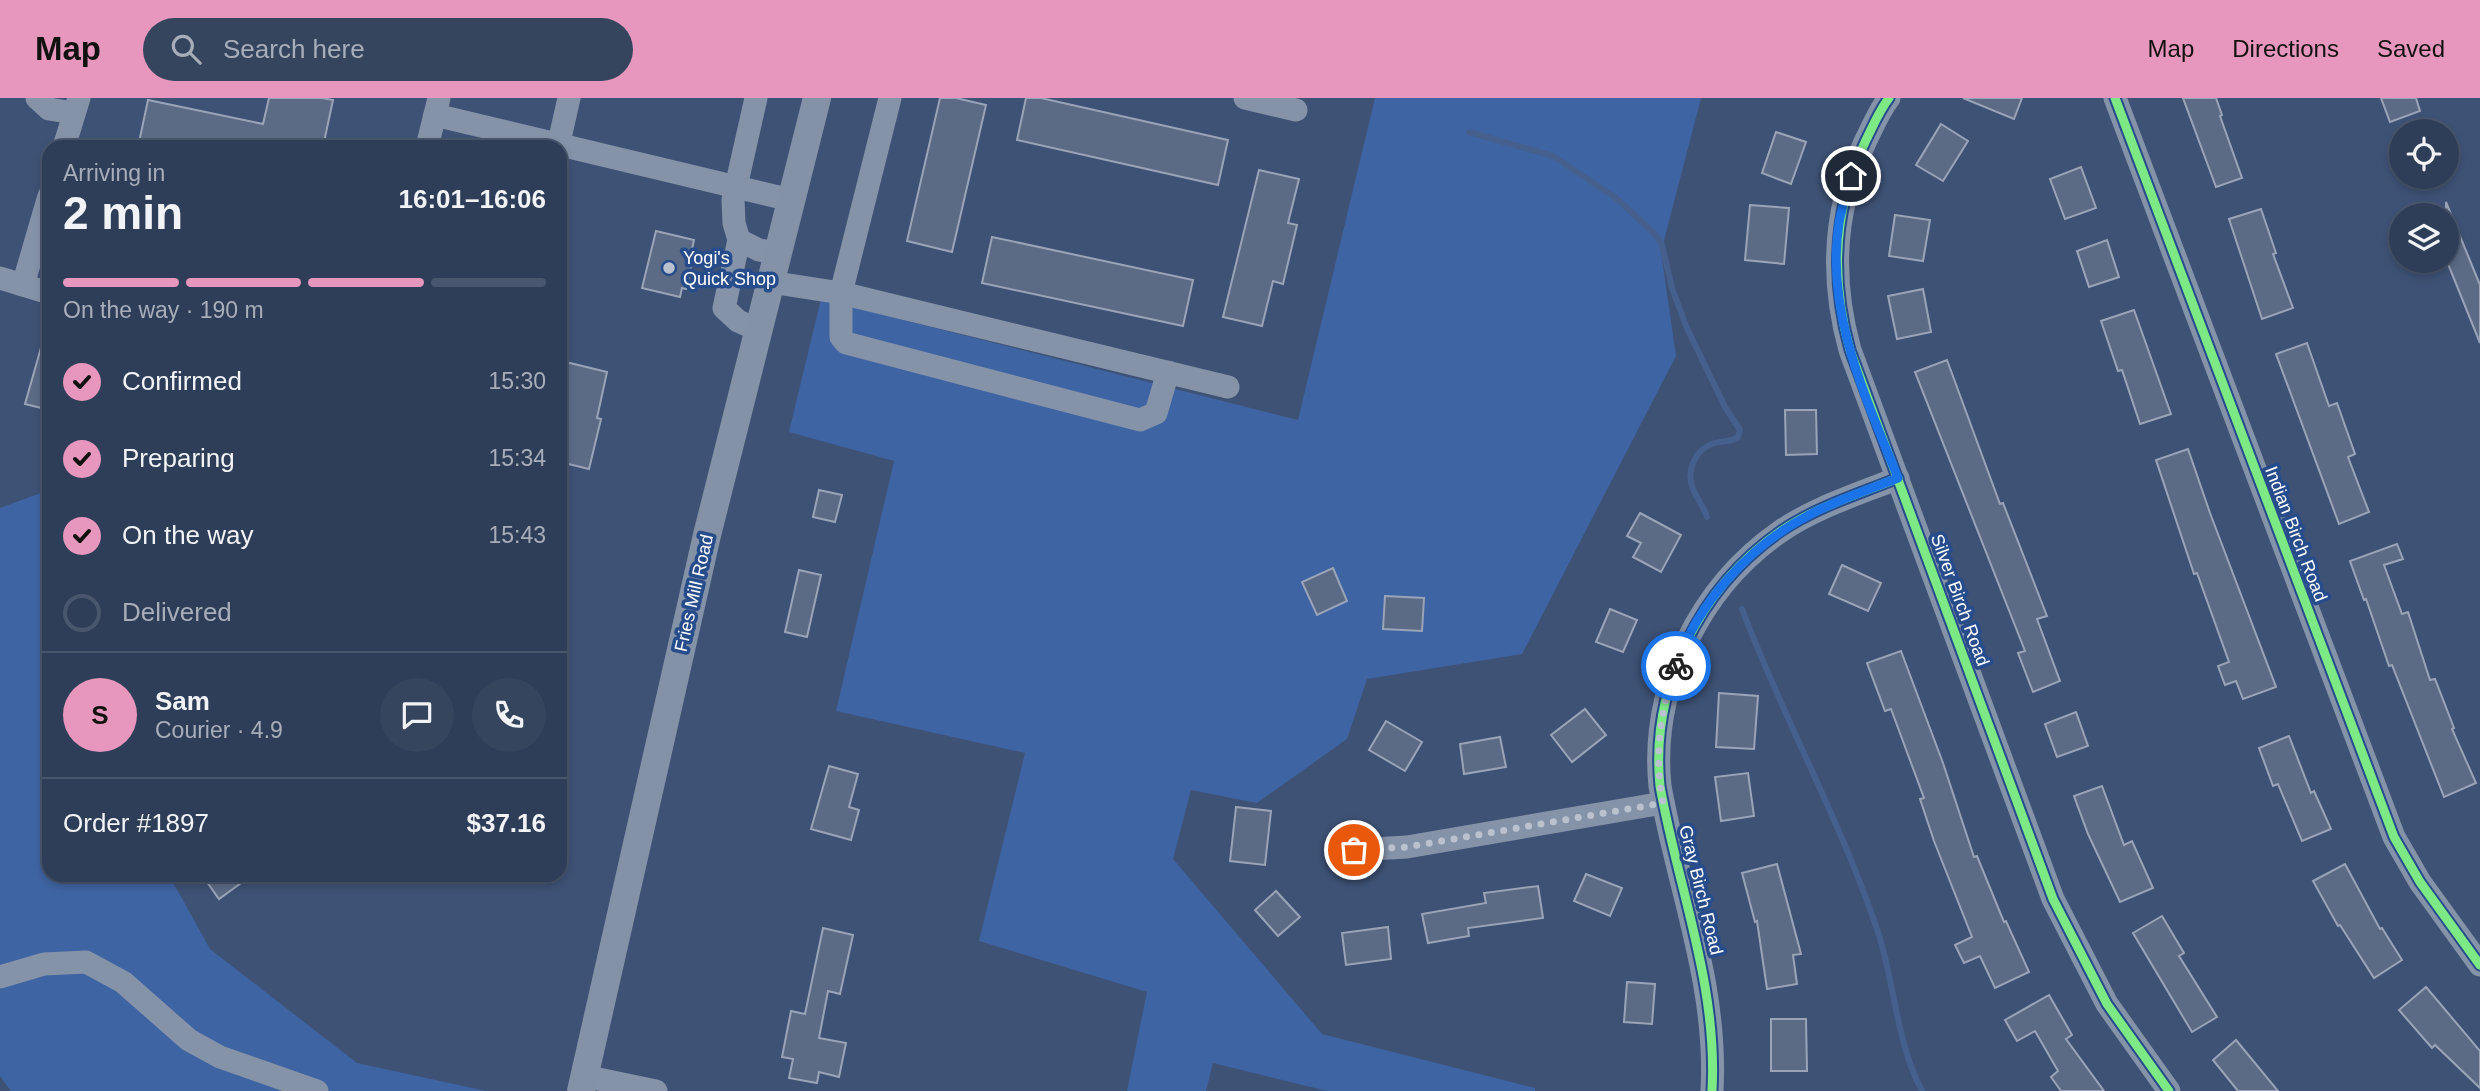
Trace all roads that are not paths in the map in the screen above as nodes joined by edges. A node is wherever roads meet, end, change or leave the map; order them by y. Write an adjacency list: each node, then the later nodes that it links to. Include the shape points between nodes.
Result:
1 (37, 98): 9 (street, via 49,109)
2 (569, 98): 15 (street)
3 (756, 98): 17 (street)
4 (817, 98): 18 (main road, Fries Mill Road)
5 (890, 98): 26 (street)
6 (1245, 98): 11 (street)
7 (1889, 98): 30 (street, Silver Birch Road, via 1851,176 1839,222 1836,274 1850,350)
8 (2115, 98): 33 (street, Indian Birch Road, via 2394,837 2420,882)
9 (76, 105): 12 (street)
10 (437, 107): 13 (street); 14 (street)
11 (1296, 110)
12 (66, 140)
13 (429, 140)
14 (539, 140)
15 (559, 140)
16 (567, 148): 17 (street)
17 (736, 186): 18 (street); 20 (street, via 732,210)
18 (791, 200): 21 (main road, Fries Mill Road)
19 (42, 220): 24 (street)
20 (739, 240): 21 (street); 27 (street, via 724,308)
21 (778, 253): 23 (main road, Fries Mill Road)
22 (0, 278): 24 (street)
23 (770, 282): 26 (street); 27 (main road, Fries Mill Road)
24 (23, 285): 25 (street)
25 (42, 291)
26 (841, 293): 28 (street); 28 (street, via 841,337 846,343 1140,420 1156,413)
27 (758, 330): 35 (main road, Fries Mill Road)
28 (1168, 372): 29 (street)
29 (1228, 387)
30 (1898, 478): 31 (street, Gray Birch Road, via 1782,531 1722,584 1687,641 1667,691 1658,750); 39 (street, Silver Birch Road, via 2053,899 2107,1004)
31 (1663, 803): 32 (street, via 1407,847); 38 (street, Gray Birch Road, via 1704,974)
32 (1354, 850)
33 (2480, 965)
34 (0, 977): 36 (street, via 44,964 86,962 123,982 188,1040 220,1057)
35 (582, 1084): 37 (street)
36 (317, 1091)
37 (656, 1091)
38 (1712, 1091)
39 (2169, 1091)

